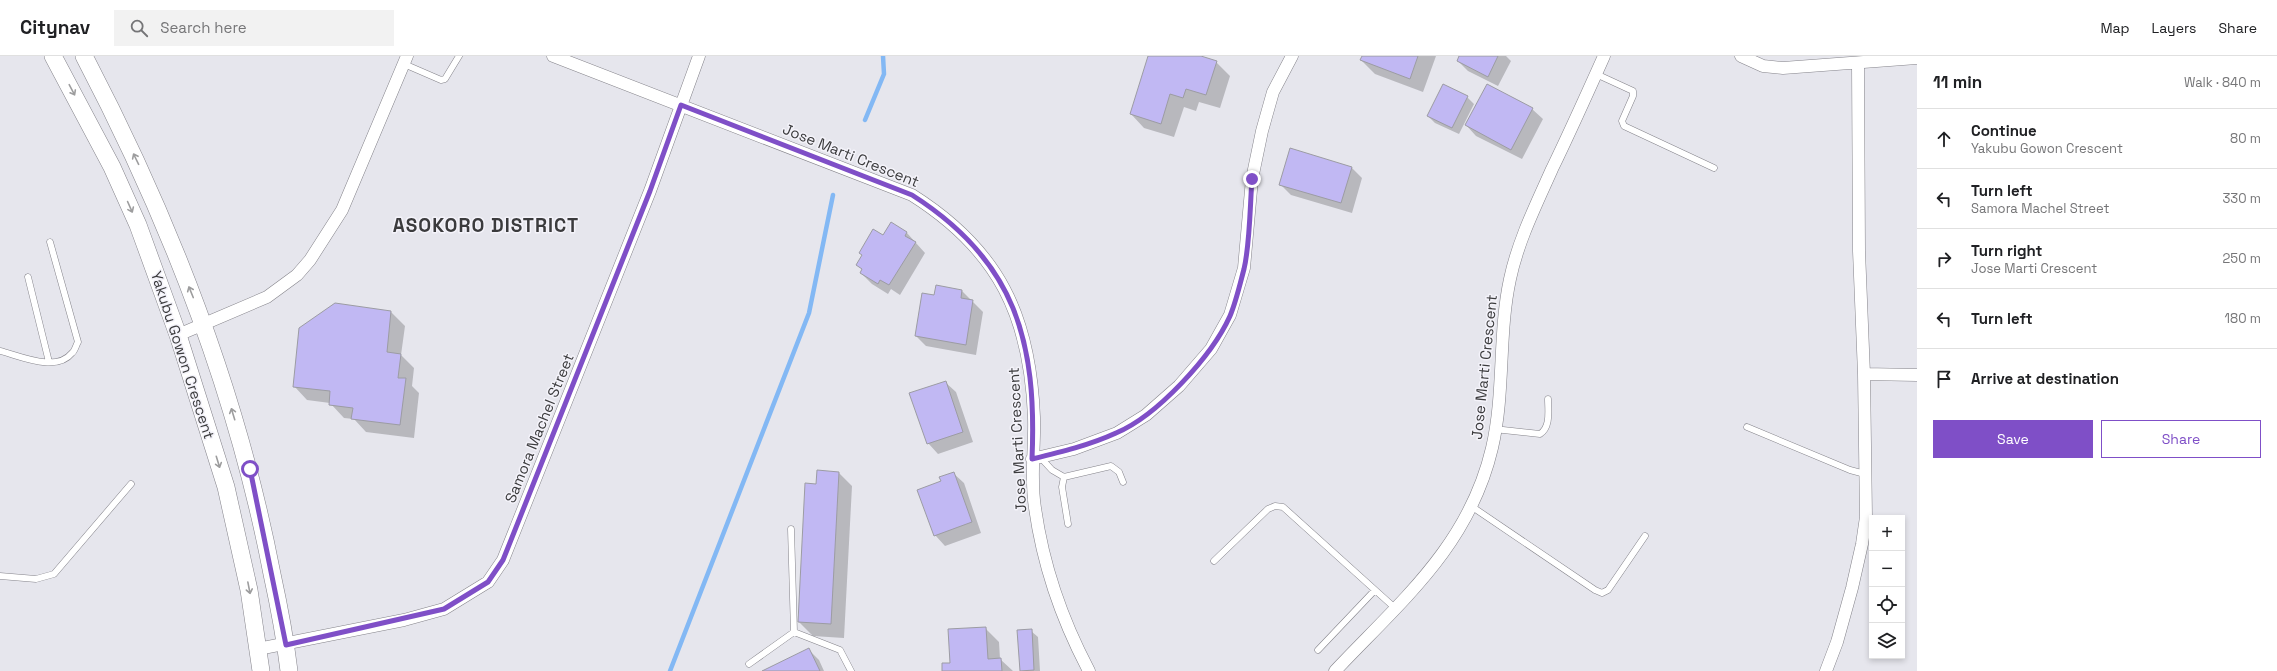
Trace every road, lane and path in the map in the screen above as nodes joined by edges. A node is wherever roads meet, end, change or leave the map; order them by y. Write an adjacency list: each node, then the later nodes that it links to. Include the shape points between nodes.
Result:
1 (53, 56): 18 (main road, Yakubu Gowon Crescent, one-way to 18, via 112,167 138,225)
2 (84, 56): 17 (main road, Yakubu Gowon Crescent, one-way to 2, via 148,183)
3 (459, 56): 10 (lane, via 445,79 441,80)
4 (553, 56): 13 (street, Jose Marti Crescent)
5 (699, 56): 13 (street, Samora Machel Street)
6 (1292, 56): 26 (street, via 1273,92 1262,131 1252,179 1244,268 1230,315 1211,349 1179,386 1146,415 1117,433 1074,449)
7 (1604, 56): 12 (street, Jose Marti Crescent)
8 (1740, 56): 11 (street, via 1771,67)
9 (1917, 58): 11 (street)
10 (405, 60): 17 (street, via 342,210 310,260 281,289 259,302)
11 (1858, 64): 21 (street, via 1859,251)
12 (1596, 74): 14 (lane, via 1633,90 1633,96 1622,121 1624,126); 25 (street, Jose Marti Crescent, via 1526,229 1514,265 1504,320)
13 (681, 105): 26 (street, Jose Marti Crescent, via 912,195 935,209 955,227 982,254 997,274 1022,329 1031,375); 40 (street, Samora Machel Street, via 650,191 503,560 488,582 444,609)
14 (1714, 168)
15 (50, 242): 20 (lane, via 78,342 72,354 60,362)
16 (28, 277): 20 (lane)
17 (204, 325): 18 (street); 40 (main road, Yakubu Gowon Crescent, one-way to 17, via 250,469)
18 (178, 335): 41 (main road, Yakubu Gowon Crescent, one-way to 41, via 226,487 249,590)
19 (0, 351): 20 (lane)
20 (49, 362)
21 (1864, 374): 22 (street); 27 (street)
22 (1917, 375)
23 (1548, 399): 25 (lane, via 1547,424 1545,431 1540,434)
24 (1747, 427): 27 (lane)
25 (1494, 429): 31 (street, Jose Marti Crescent, via 1492,448)
26 (1036, 458): 28 (lane); 47 (street, Jose Marti Crescent, via 1035,508 1049,573 1070,635)
27 (1865, 474): 49 (street, via 1866,517 1862,544 1837,642)
28 (1064, 477): 29 (lane, via 1111,466 1119,472); 32 (lane, via 1062,487)
29 (1123, 482)
30 (131, 484): 36 (lane, via 54,574 36,579)
31 (1471, 506): 34 (lane, via 1602,593 1608,590); 38 (street, Jose Marti Crescent, via 1443,555 1424,579)
32 (1068, 524)
33 (791, 529): 39 (lane)
34 (1645, 536)
35 (1214, 561): 37 (lane, via 1268,509 1275,506 1283,507)
36 (0, 576)
37 (1375, 590): 38 (lane); 42 (lane)
38 (1395, 608): 48 (street, Jose Marti Crescent)
39 (794, 632): 43 (lane); 46 (lane, via 840,650)
40 (286, 645): 41 (street, Samora Machel Street); 45 (main road, Yakubu Gowon Crescent)
41 (258, 649): 44 (main road, Yakubu Gowon Crescent)
42 (1318, 650)
43 (749, 664)
44 (261, 671)
45 (289, 671)
46 (852, 671)
47 (1089, 671)
48 (1335, 671)
49 (1826, 671)

